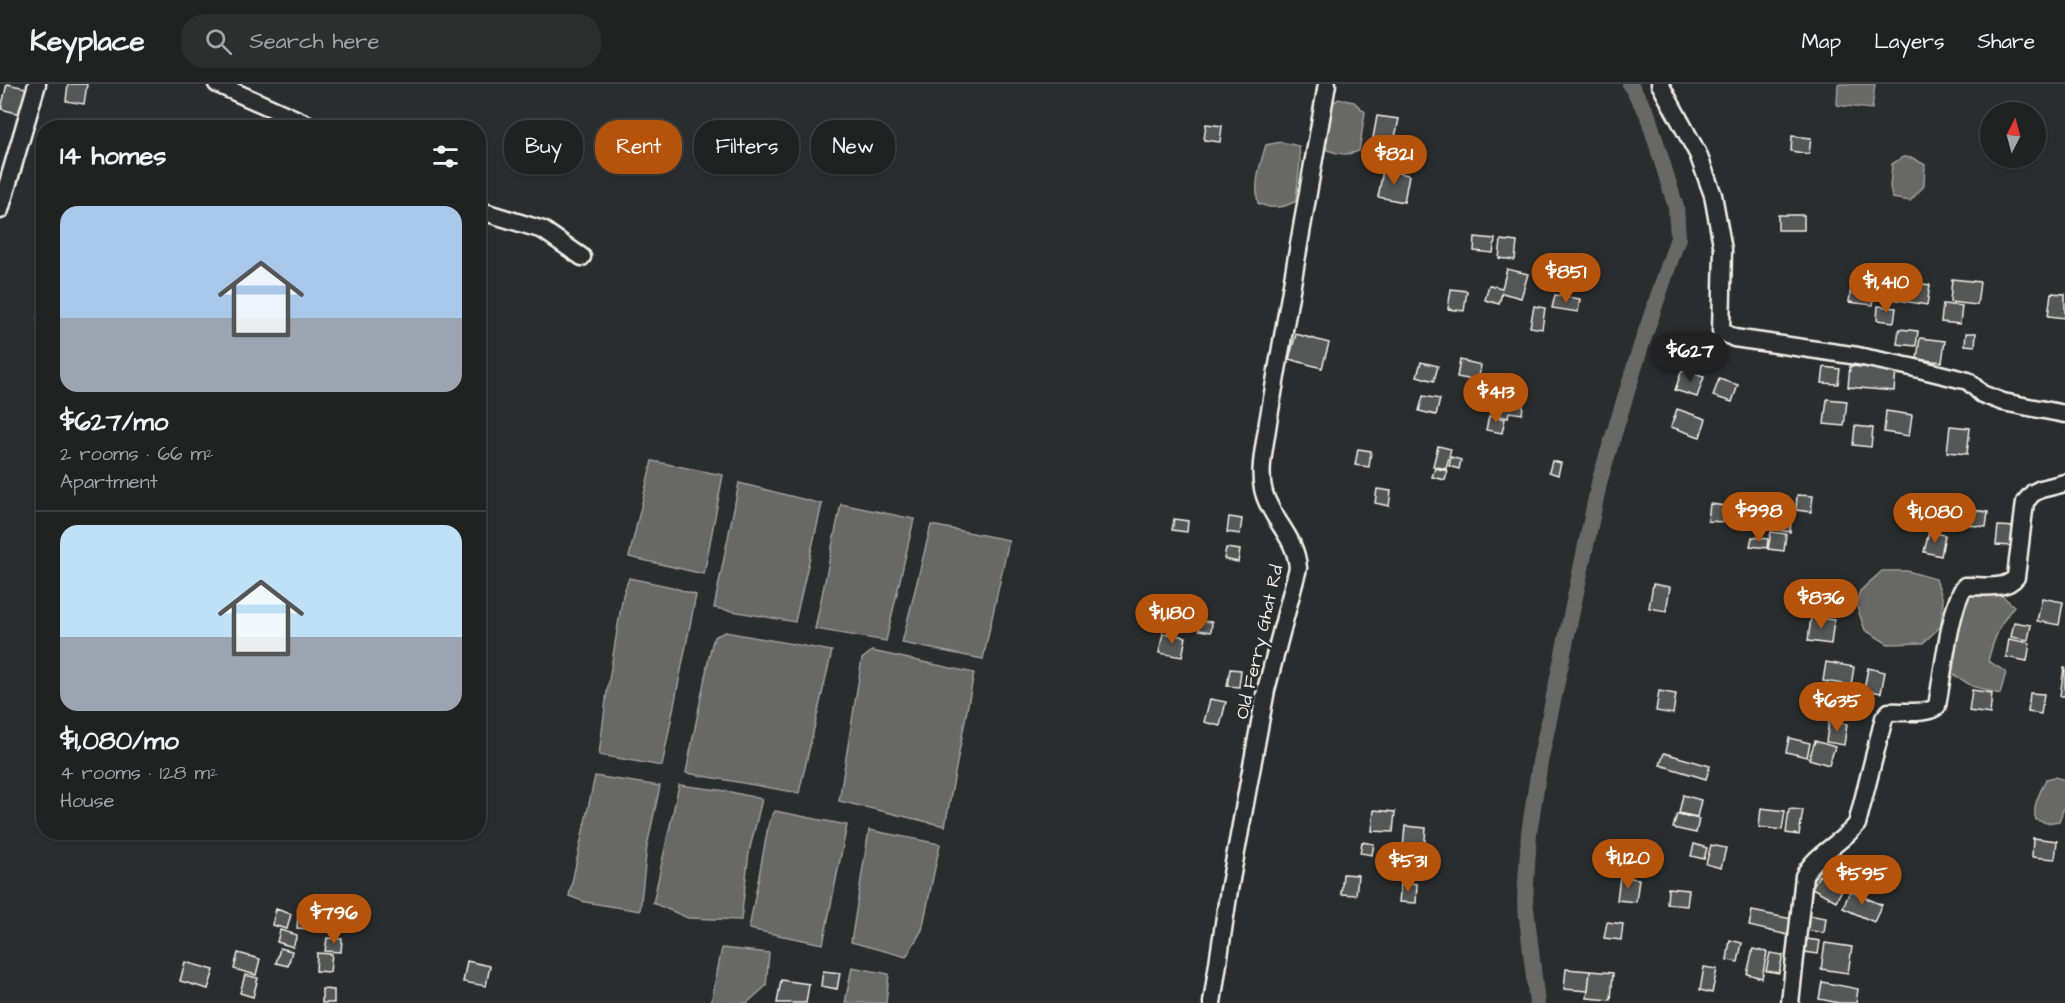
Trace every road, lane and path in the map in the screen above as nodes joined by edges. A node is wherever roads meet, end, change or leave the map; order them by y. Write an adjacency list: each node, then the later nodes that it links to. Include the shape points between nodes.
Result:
1 (37, 84): 6 (street)
2 (217, 84): 5 (street)
3 (1327, 84): 11 (street, Old Ferry Ghat Rd, via 1261,477 1266,497 1297,554 1298,568 1266,690)
4 (1660, 84): 9 (street, via 1698,154 1713,195 1723,250 1721,331 1734,338 1911,367 1968,381 1982,394 2003,402)
5 (298, 120)
6 (0, 210)
7 (486, 212): 8 (street, via 543,230)
8 (582, 257)
9 (2065, 414)
10 (2065, 483): 12 (street, via 2040,489 2025,502 2016,577 2011,584 1965,586 1960,592 1937,706 1925,712 1889,712 1884,718 1857,824 1845,838 1823,852 1804,876)
11 (1212, 1003)
12 (1790, 1003)

